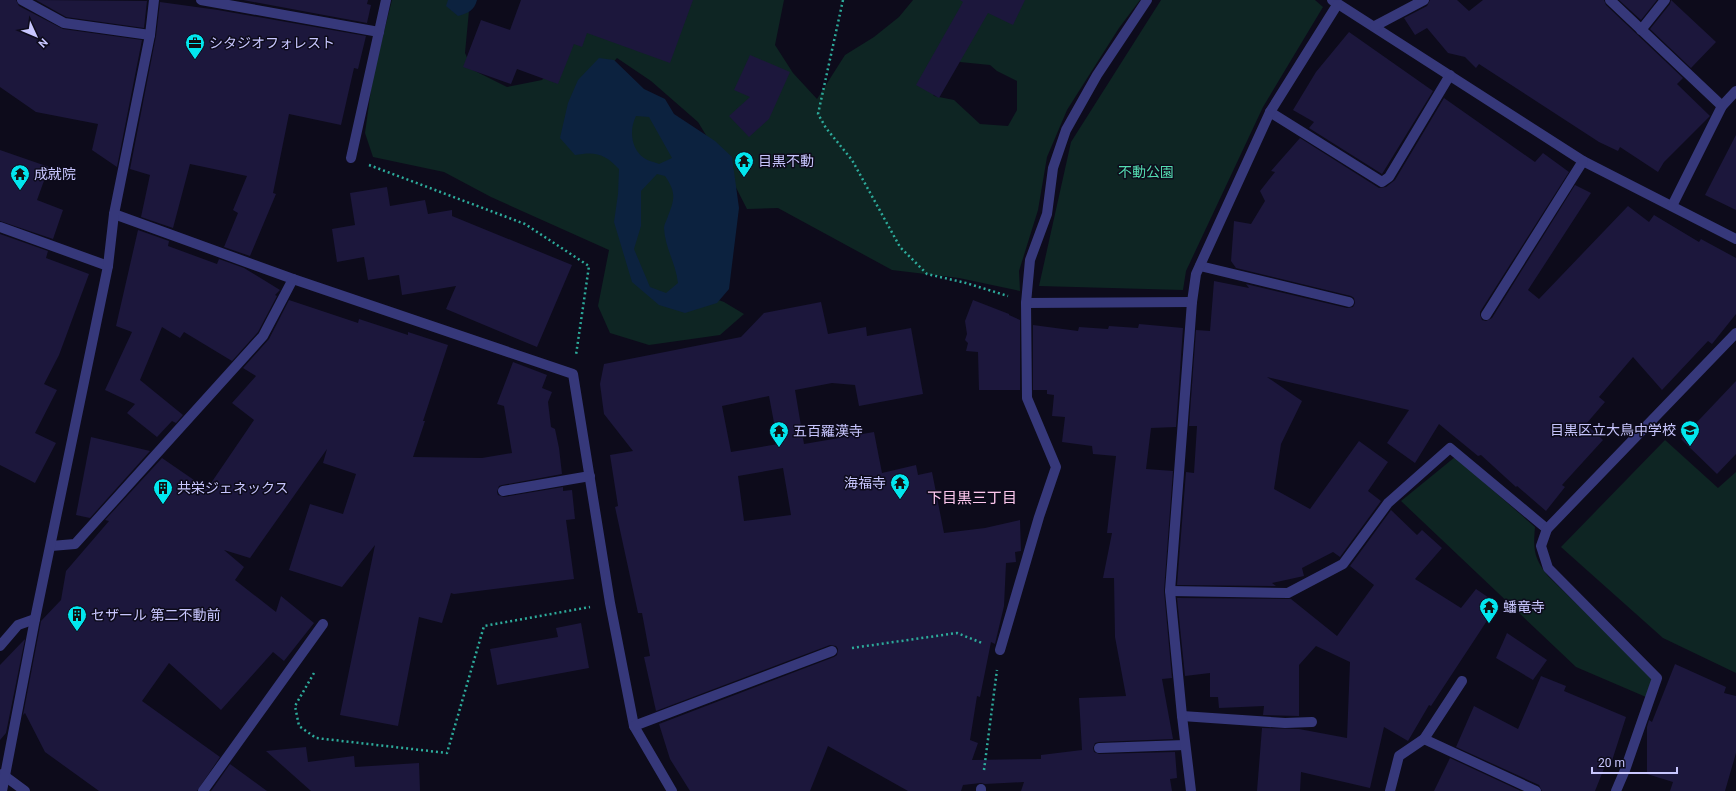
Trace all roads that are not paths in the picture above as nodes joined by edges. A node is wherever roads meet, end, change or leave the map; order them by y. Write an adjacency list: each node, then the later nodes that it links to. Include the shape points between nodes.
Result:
1 (22, 0): 13 (street, via 64,23)
2 (154, 0): 13 (street)
3 (201, 0): 12 (street)
4 (386, 0): 12 (street)
5 (1147, 0): 29 (street, via 1097,75 1066,130 1053,168 1047,214 1030,260)
6 (1424, 0): 10 (street)
7 (1610, 0): 11 (street)
8 (1665, 0): 11 (street)
9 (1334, 2): 10 (street); 17 (street)
10 (1375, 26): 14 (street)
11 (1641, 30): 16 (street)
12 (379, 32): 18 (street)
13 (150, 35): 21 (street)
14 (1450, 75): 17 (street, via 1389,177 1382,182); 19 (street)
15 (1736, 91): 16 (street)
16 (1722, 106): 20 (street)
17 (1270, 112): 25 (street)
18 (351, 158)
19 (1584, 161): 20 (street); 30 (street)
20 (1672, 206): 23 (street)
21 (114, 214): 24 (street); 26 (street)
22 (0, 227): 24 (street)
23 (1736, 239)
24 (108, 266): 35 (street)
25 (1200, 266): 27 (street, via 1196,274); 28 (street)
26 (293, 279): 32 (street, via 573,374); 35 (street, via 263,336 75,544)
27 (1192, 302): 29 (street); 36 (street)
28 (1349, 302)
29 (1026, 303): 40 (street, via 1027,398 1056,467)
30 (1486, 315)
31 (1736, 333): 34 (street)
32 (590, 476): 33 (street); 45 (street, via 610,603)
33 (503, 491)
34 (1547, 529): 36 (street, via 1450,448 1388,503 1343,564 1288,593); 57 (street, via 1541,546 1548,568 1657,678)
35 (51, 546): 37 (street)
36 (1170, 591): 43 (street)
37 (35, 619): 39 (street, via 18,625); 49 (street)
38 (323, 624): 52 (street)
39 (0, 646)
40 (1000, 650)
41 (832, 651): 45 (street)
42 (1462, 681): 46 (street)
43 (1182, 716): 44 (street, via 1285,723); 47 (street)
44 (1312, 722)
45 (634, 726): 53 (street)
46 (1424, 739): 55 (street, via 1399,756); 56 (street)
47 (1186, 745): 48 (street); 54 (street)
48 (1099, 748)
49 (3, 775): 50 (street); 51 (street)
50 (2, 791)
51 (25, 791)
52 (203, 791)
53 (672, 791)
54 (1191, 791)
55 (1390, 791)
56 (1536, 791)
57 (1616, 791)

